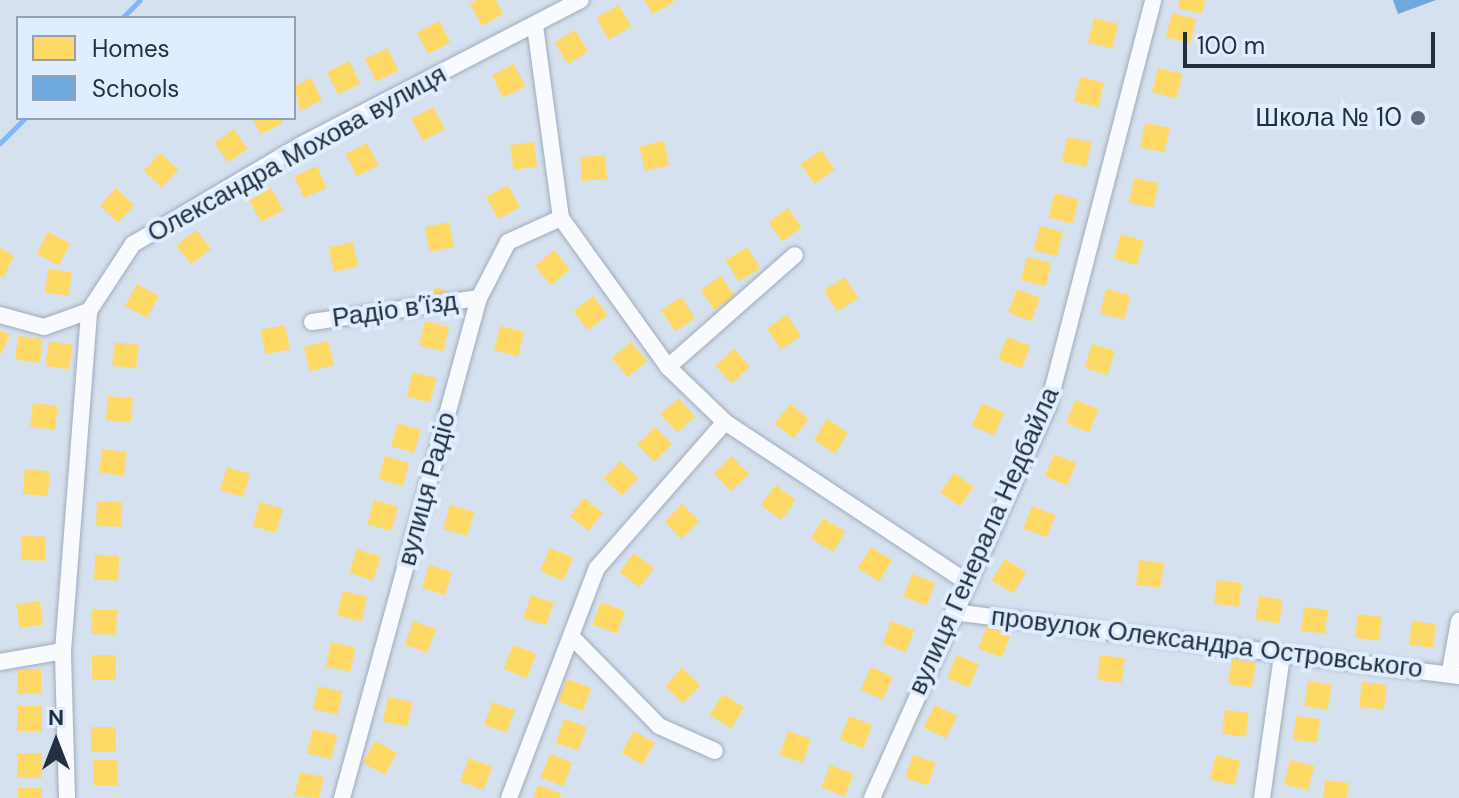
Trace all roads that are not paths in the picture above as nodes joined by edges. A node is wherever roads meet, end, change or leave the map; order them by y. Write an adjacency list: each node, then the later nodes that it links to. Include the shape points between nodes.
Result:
1 (581, 0): 3 (street, Олександра Мохова вулиця)
2 (1153, 0): 12 (street, вулиця Генерала Недбайла, via 1048,407)
3 (535, 26): 4 (street, провулок Олександра Островського); 7 (street, Олександра Мохова вулиця, via 301,145 133,244)
4 (561, 218): 6 (street, вулиця Радіо, via 508,242); 10 (street, провулок Олександра Островського)
5 (795, 255): 10 (street)
6 (479, 298): 9 (street, Радіо в’їзд); 22 (street, вулиця Радіо)
7 (89, 311): 8 (street, via 44,327); 16 (street, Олександра Мохова вулиця)
8 (0, 315)
9 (312, 322)
10 (668, 367): 11 (street, провулок Олександра Островського)
11 (725, 422): 12 (street, провулок Олександра Островського); 15 (street, via 597,568)
12 (967, 582): 13 (street, вулиця Генерала Недбайла)
13 (953, 612): 17 (street, провулок Олександра Островського); 24 (street, вулиця Генерала Недбайла)
14 (1459, 621): 19 (street)
15 (571, 636): 20 (street, via 659,726); 23 (street)
16 (63, 651): 18 (street); 21 (street, Олександра Мохова вулиця)
17 (1282, 655): 19 (street, провулок Олександра Островського); 25 (street)
18 (0, 662)
19 (1455, 674)
20 (715, 751)
21 (67, 798)
22 (342, 798)
23 (509, 798)
24 (872, 798)
25 (1262, 798)

